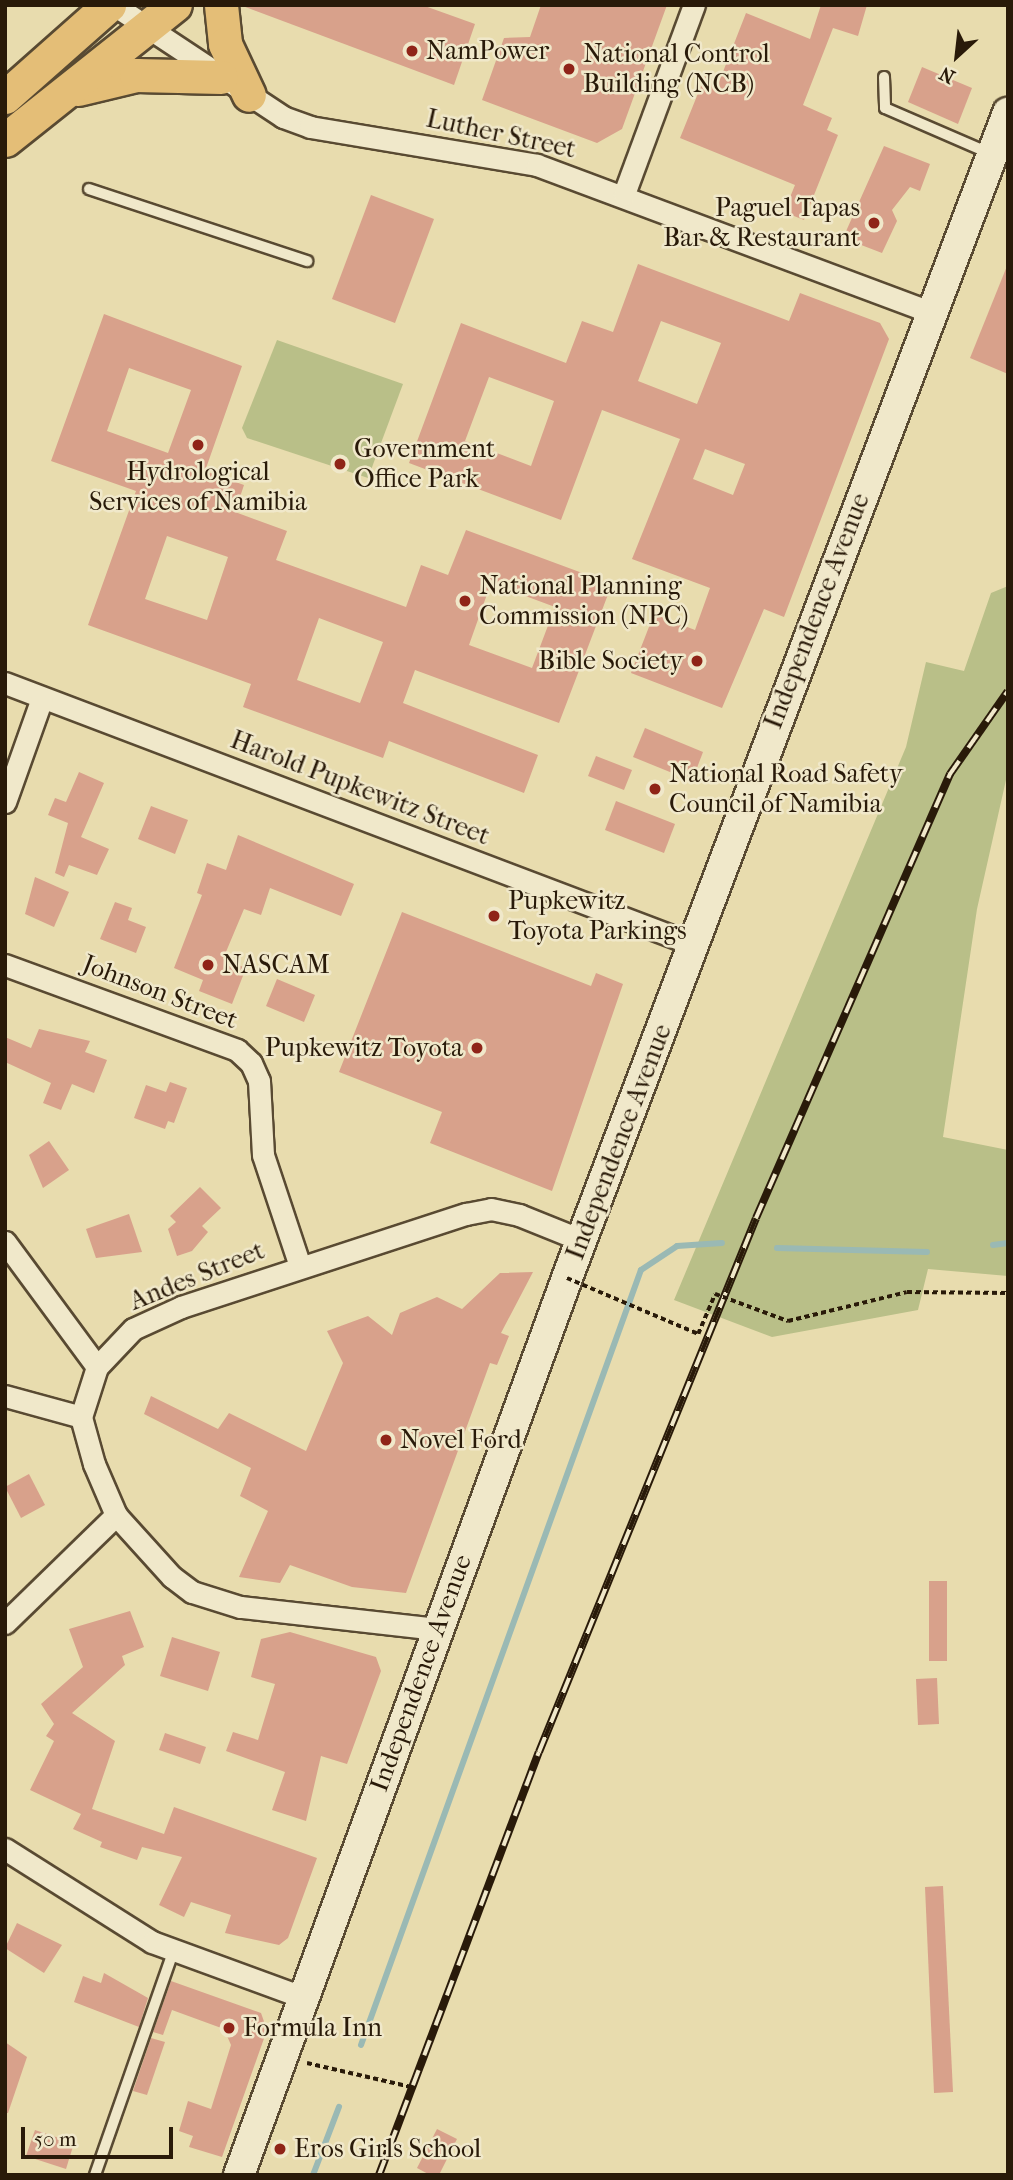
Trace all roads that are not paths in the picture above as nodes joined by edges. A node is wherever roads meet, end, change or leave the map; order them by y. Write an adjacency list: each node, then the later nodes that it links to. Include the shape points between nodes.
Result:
1 (109, 5): 11 (main road)
2 (114, 5): 6 (street, Luther Street)
3 (175, 5): 6 (main road)
4 (221, 5): 10 (main road, via 225,44)
5 (694, 5): 16 (street)
6 (149, 27): 8 (street, Luther Street); 9 (main road)
7 (884, 76): 14 (lane, via 885,108)
8 (221, 77): 9 (main road, via 136,75); 10 (street, Luther Street)
9 (65, 92): 13 (main road)
10 (249, 95): 16 (street, Luther Street, via 310,127 537,165)
11 (5, 97)
12 (1008, 113): 14 (main road, Independence Avenue)
13 (5, 140)
14 (992, 154): 18 (main road, Independence Avenue)
15 (89, 189): 17 (lane)
16 (624, 194): 18 (street, Luther Street)
17 (306, 261)
18 (930, 313): 22 (main road, Independence Avenue)
19 (5, 683): 20 (street, Harold Pupkewitz Street)
20 (42, 698): 21 (street); 22 (street, Harold Pupkewitz Street)
21 (5, 802)
22 (695, 945): 24 (main road, Independence Avenue)
23 (5, 964): 26 (street, Johnson Street, via 237,1050 251,1063 262,1104 263,1155)
24 (582, 1240): 26 (street, Andes Street, via 491,1209); 32 (main road, Independence Avenue)
25 (5, 1242): 27 (street)
26 (300, 1266): 27 (street, Andes Street, via 133,1329)
27 (97, 1367): 29 (street, Andes Street)
28 (5, 1396): 29 (street)
29 (81, 1417): 30 (street)
30 (116, 1514): 31 (street); 32 (street, via 150,1559 212,1601)
31 (5, 1623)
32 (437, 1629): 35 (main road, Independence Avenue)
33 (5, 1849): 34 (street, via 101,1914)
34 (173, 1952): 35 (street); 36 (lane)
35 (302, 1997): 37 (main road, Independence Avenue)
36 (95, 2175)
37 (239, 2175)

